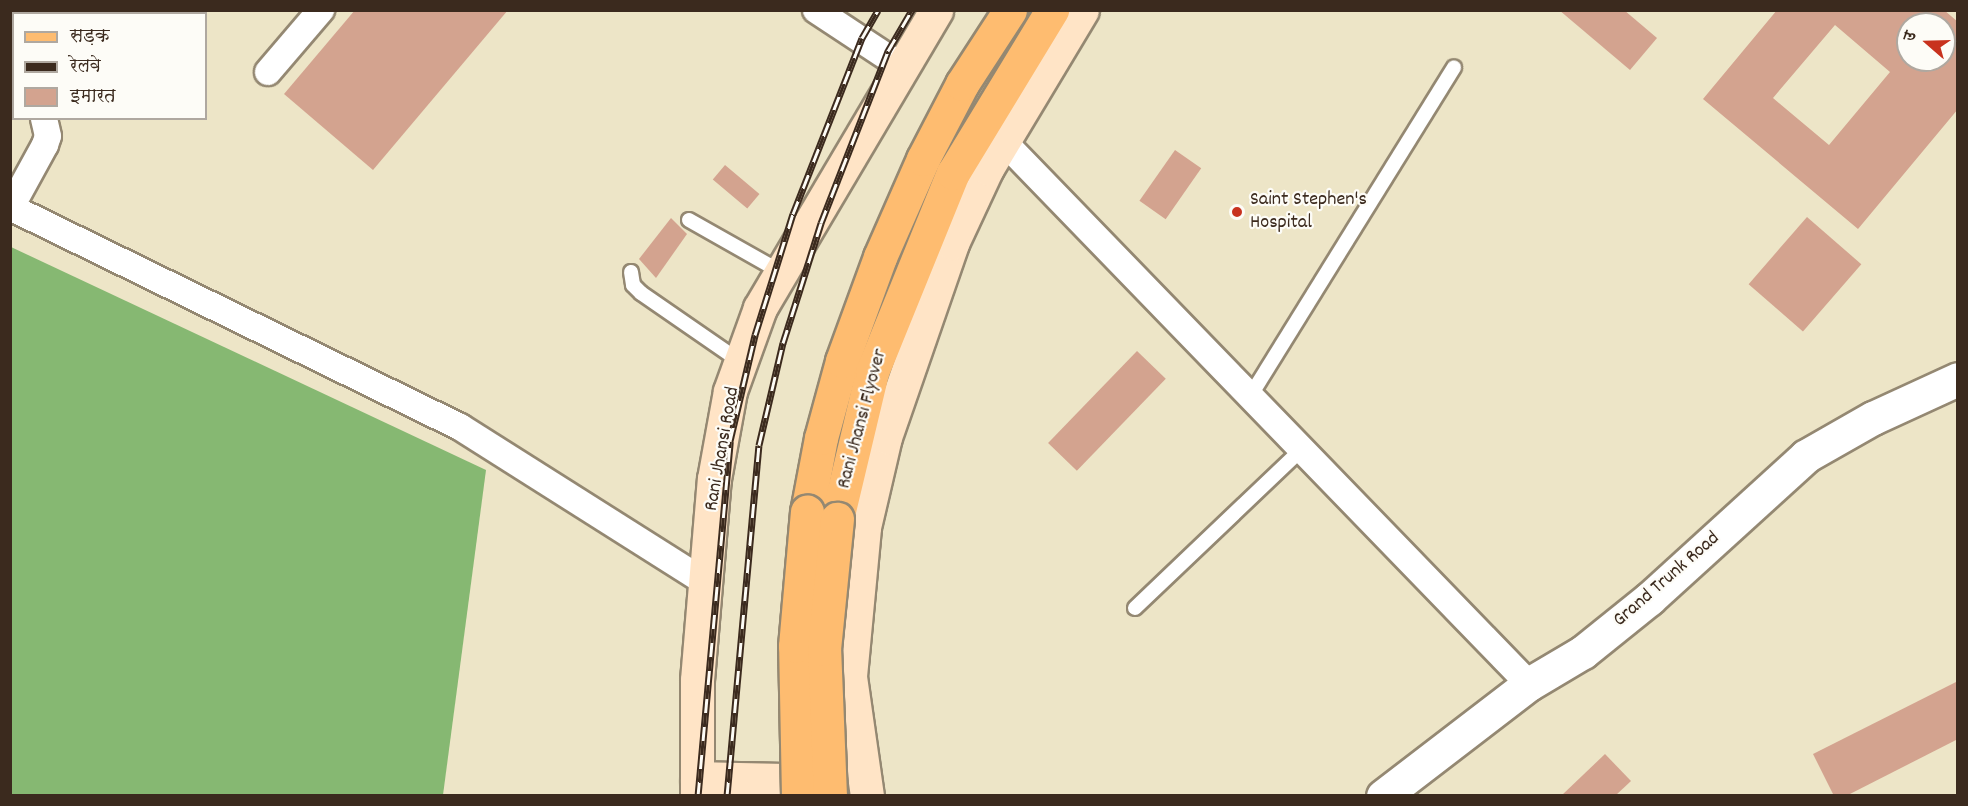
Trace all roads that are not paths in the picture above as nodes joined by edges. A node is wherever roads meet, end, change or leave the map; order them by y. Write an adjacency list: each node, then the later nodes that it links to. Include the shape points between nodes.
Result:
1 (321, 10): 9 (street)
2 (816, 10): 7 (street)
3 (936, 10): 7 (main road, Rani Jhansi Road)
4 (1010, 10): 25 (main road, Rani Jhansi Flyover, bridge, via 962,84 923,159 880,257 842,361 820,438 807,512 795,646)
5 (1052, 10): 26 (main road, Rani Jhansi Flyover, bridge, via 953,173 872,372 836,531 825,649)
6 (1082, 10): 11 (main road)
7 (901, 66): 15 (main road, Rani Jhansi Road)
8 (1454, 67): 18 (lane)
9 (268, 72)
10 (44, 120): 12 (street, via 48,136 45,145)
11 (1003, 141): 18 (street); 24 (main road, via 952,243 913,348 885,437 864,527 850,676)
12 (11, 207): 20 (street, via 460,427)
13 (689, 220): 15 (lane)
14 (631, 272): 16 (lane, via 633,285 641,293)
15 (781, 272): 16 (main road, Rani Jhansi Road, via 760,308)
16 (741, 362): 20 (main road, Rani Jhansi Road, via 730,391 714,479)
17 (1958, 379): 22 (street, Grand Trunk Road, via 1873,418 1806,456 1648,599 1583,652)
18 (1249, 398): 19 (street)
19 (1300, 451): 21 (lane); 22 (street)
20 (705, 582): 23 (main road, Rani Jhansi Road, via 697,680)
21 (1135, 608)
22 (1529, 684): 27 (street, Grand Trunk Road)
23 (697, 787): 24 (main road)
24 (866, 788)
25 (798, 795)
26 (830, 795)
27 (1383, 795)

